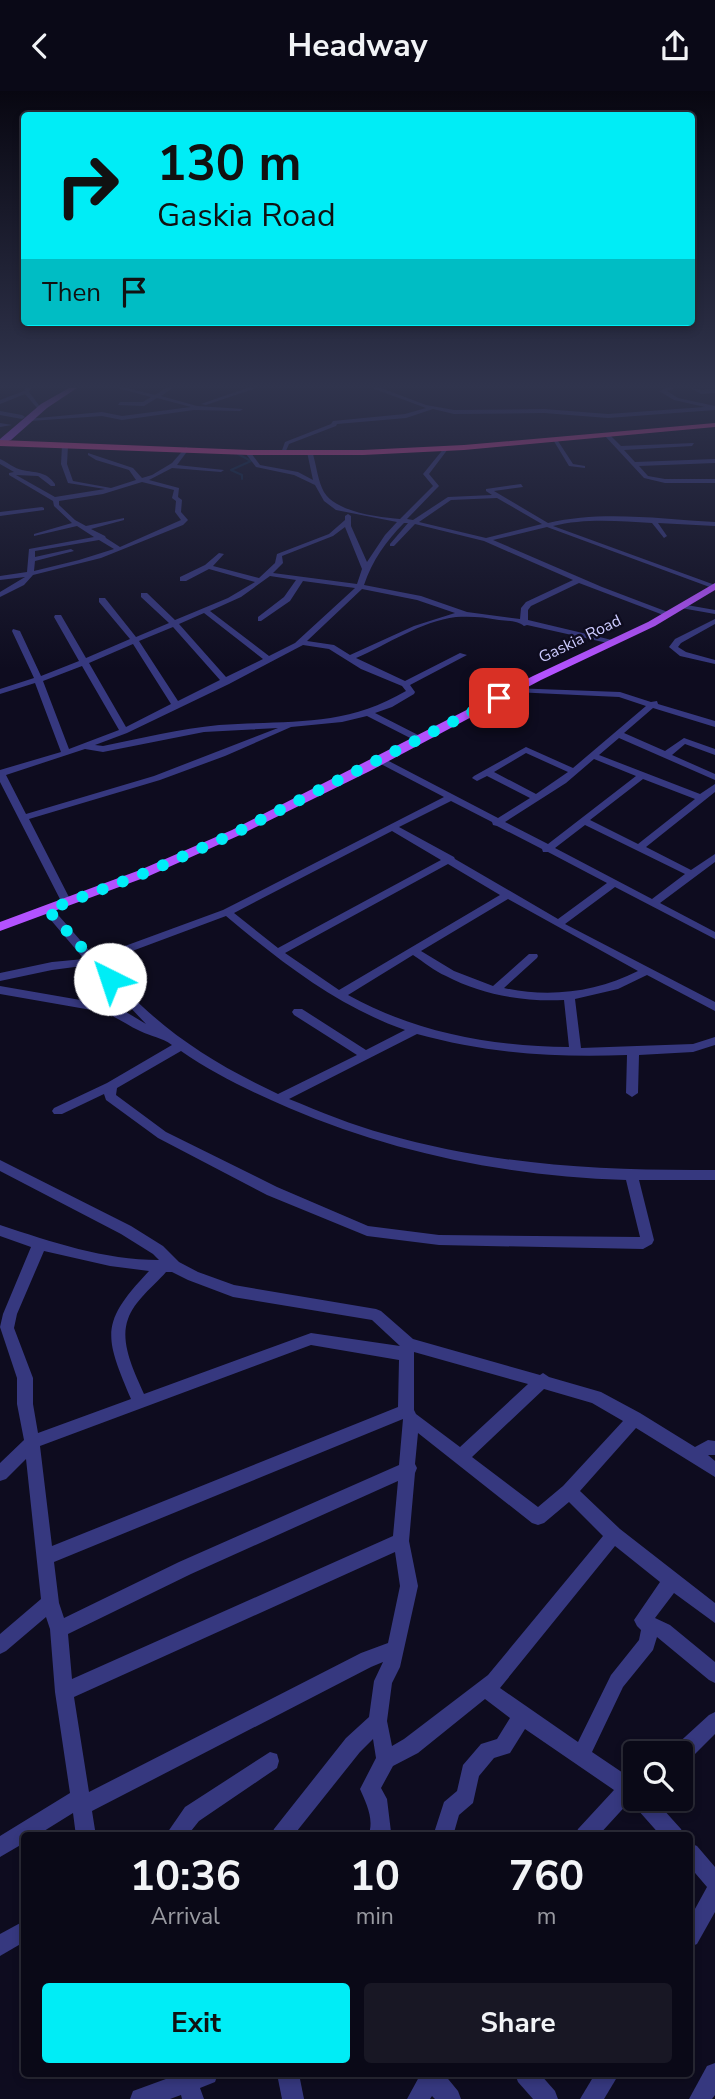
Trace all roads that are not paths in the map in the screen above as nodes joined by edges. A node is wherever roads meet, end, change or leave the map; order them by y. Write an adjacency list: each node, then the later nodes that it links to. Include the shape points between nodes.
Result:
1 (23, 482): 13 (street)
2 (50, 482): 9 (street)
3 (70, 482): 11 (street)
4 (132, 482): 11 (street)
5 (149, 482): 32 (street, via 177,489 178,512 185,520)
6 (313, 482): 8 (street)
7 (432, 482): 18 (street, via 436,486)
8 (317, 484): 15 (street, via 326,500)
9 (52, 485)
10 (521, 486): 12 (street, via 488,490)
11 (111, 490): 13 (street)
12 (495, 497): 21 (street, via 452,497); 23 (street)
13 (57, 499): 22 (street, via 59,509)
14 (42, 509): 16 (street)
15 (349, 512): 18 (street); 20 (street)
16 (0, 514)
17 (122, 519): 25 (street)
18 (403, 520): 21 (street); 36 (street)
19 (653, 520): 23 (street); 24 (street); 27 (street)
20 (348, 521): 36 (street); 38 (street, via 331,534 279,555 279,563)
21 (413, 522): 29 (street); 30 (street)
22 (77, 524): 25 (street); 26 (street)
23 (544, 524): 29 (street); 44 (street)
24 (715, 524)
25 (87, 528): 28 (street)
26 (36, 535)
27 (664, 536)
28 (103, 537): 31 (street); 32 (street)
29 (486, 540): 42 (street)
30 (391, 545)
31 (70, 548): 34 (street); 37 (street, via 32,560)
32 (119, 549): 34 (street)
33 (221, 554): 35 (street)
34 (69, 563): 37 (street)
35 (208, 567): 40 (street); 43 (street)
36 (366, 569): 45 (street)
37 (30, 573): 39 (street); 47 (street, via 26,583)
38 (268, 574): 41 (street); 43 (street)
39 (0, 578)
40 (183, 579)
41 (301, 579): 45 (street); 55 (street, via 286,599)
42 (579, 580): 52 (street); 58 (street, via 529,603)
43 (261, 581): 50 (street, via 242,596)
44 (714, 587): 49 (main road, Gaskia Road)
45 (359, 588): 53 (street, via 400,592); 61 (street)
46 (144, 595): 57 (street)
47 (0, 596)
48 (102, 600): 60 (street)
49 (684, 606): 51 (street); 52 (main road, Gaskia Road)
50 (205, 610): 57 (street); 66 (street)
51 (715, 612)
52 (669, 614): 62 (main road, Gaskia Road)
53 (467, 615): 58 (street); 64 (street, via 449,617)
54 (58, 617): 65 (street)
55 (261, 619)
56 (715, 621): 67 (street, via 673,647)
57 (174, 624): 60 (street); 69 (street)
58 (524, 624): 62 (street)
59 (16, 631): 68 (street)
60 (135, 641): 65 (street); 74 (street)
61 (302, 642): 64 (street, via 331,647); 66 (street)
62 (609, 642): 71 (main road, Gaskia Road)
63 (463, 655): 70 (street)
64 (350, 658): 70 (street)
65 (85, 660): 68 (street); 78 (street)
66 (269, 660): 69 (street)
67 (715, 662)
68 (37, 680): 72 (street); 83 (street)
69 (226, 682): 74 (street)
70 (405, 684): 75 (street, via 411,690 408,694)
71 (513, 690): 73 (street, via 621,695); 80 (main road, Gaskia Road)
72 (0, 692)
73 (654, 703): 76 (street); 79 (street)
74 (176, 705): 78 (street)
75 (368, 713): 77 (street); 80 (street)
76 (715, 724)
77 (294, 725): 81 (street, via 218,728 103,748); 98 (street, via 105,797)
78 (124, 731): 81 (street)
79 (618, 734): 84 (street); 85 (street)
80 (421, 740): 86 (main road, Gaskia Road)
81 (86, 746): 83 (street)
82 (715, 752): 84 (street, via 684,741)
83 (66, 753): 89 (street)
84 (667, 754): 91 (street)
85 (594, 756): 88 (street); 90 (street)
86 (380, 760): 95 (street); 109 (main road, Gaskia Road, via 194,852)
87 (487, 772): 88 (street, via 526,750); 92 (street); 96 (street)
88 (575, 772): 96 (street)
89 (0, 773): 94 (street)
90 (641, 776): 97 (street); 99 (street)
91 (715, 777)
92 (477, 778)
93 (715, 787): 97 (street)
94 (4, 791): 98 (street)
95 (449, 797): 100 (street); 101 (street)
96 (537, 797): 100 (street)
97 (701, 798): 102 (street)
98 (23, 818): 109 (street)
99 (585, 821): 102 (street); 103 (street)
100 (496, 823): 103 (street)
101 (393, 827): 105 (street); 112 (street)
102 (639, 848): 106 (street)
103 (547, 849): 107 (street)
104 (715, 857): 106 (street)
105 (450, 859): 108 (street); 117 (street)
106 (692, 874): 110 (street)
107 (613, 884): 110 (street); 113 (street)
108 (509, 894): 113 (street); 116 (street)
109 (67, 903): 111 (main road, Gaskia Road)
110 (652, 904): 115 (street)
111 (48, 910): 114 (main road, Gaskia Road); 119 (street)
112 (227, 912): 117 (street); 119 (street)
113 (558, 924): 120 (street)
114 (0, 927)
115 (715, 936)
116 (414, 951): 123 (street, via 452,975); 124 (street)
117 (277, 953): 124 (street)
118 (533, 956): 123 (street)
119 (94, 961): 121 (street); 129 (street, via 145,1017)
120 (648, 970): 125 (street, via 612,987); 126 (street)
121 (0, 977)
122 (0, 990): 129 (street, via 85,1002 150,1032)
123 (495, 990): 125 (street, via 528,996)
124 (339, 995): 128 (street)
125 (569, 995): 132 (street)
126 (715, 1007)
127 (298, 1012): 134 (street)
128 (415, 1030): 132 (street, via 484,1044); 134 (street)
129 (166, 1033): 131 (street)
130 (715, 1041): 133 (street, via 692,1048)
131 (183, 1045): 135 (street); 137 (street)
132 (575, 1051): 133 (street)
133 (633, 1051): 136 (street)
134 (366, 1055): 137 (street)
135 (111, 1086): 138 (street); 141 (street, via 110,1097 162,1135 272,1191 359,1228 390,1235 643,1243 647,1240)
136 (632, 1093)
137 (278, 1099): 141 (street, via 373,1137 427,1150 508,1167)
138 (58, 1111)
139 (0, 1165): 144 (street, via 126,1230 158,1250)
140 (715, 1175): 141 (street)
141 (632, 1177)
142 (0, 1230): 143 (street)
143 (39, 1245): 144 (street); 145 (street)
144 (168, 1267): 146 (street, via 233,1291 376,1315); 148 (street, via 128,1306 119,1322 120,1345)
145 (4, 1321): 151 (street, via 25,1378)
146 (407, 1349): 147 (street); 148 (street, via 311,1339); 149 (street)
147 (543, 1380): 150 (street, via 596,1397); 154 (street)
148 (140, 1402): 151 (street)
149 (409, 1415): 154 (street); 155 (street); 161 (street)
150 (635, 1418): 153 (street); 158 (street)
151 (32, 1442): 157 (street); 161 (street)
152 (715, 1448): 153 (street)
153 (695, 1455): 156 (street)
154 (460, 1458): 158 (street, via 538,1517)
155 (409, 1468): 160 (street); 166 (street)
156 (715, 1471)
157 (0, 1474)
158 (569, 1491): 159 (street)
159 (614, 1535): 162 (street); 170 (street)
160 (401, 1541): 168 (street, via 409,1586); 171 (street)
161 (46, 1557): 163 (street)
162 (671, 1580): 164 (street); 165 (street, via 643,1620)
163 (50, 1602): 166 (street); 167 (street)
164 (715, 1614)
165 (651, 1626): 169 (street, via 664,1631); 176 (street, via 647,1644 617,1681)
166 (59, 1629): 171 (street)
167 (0, 1645)
168 (393, 1650): 173 (street); 180 (street)
169 (715, 1674)
170 (486, 1689): 172 (street); 177 (street, via 411,1746)
171 (64, 1692): 180 (street)
172 (524, 1714): 176 (street); 188 (street, via 503,1746 488,1751 470,1772 466,1796 451,1809)
173 (378, 1721): 177 (street); 186 (street, via 353,1745)
174 (715, 1721): 175 (street)
175 (693, 1742)
176 (582, 1753): 179 (street)
177 (386, 1759): 187 (street, via 370,1789 377,1799)
178 (270, 1761): 185 (street, via 192,1814)
179 (623, 1785)
180 (79, 1802): 183 (street); 184 (street)
181 (623, 1804): 189 (street)
182 (651, 1811): 190 (street)
183 (26, 1832)
184 (85, 1832)
185 (178, 1832)
186 (284, 1832)
187 (381, 1832)
188 (444, 1832)
189 (589, 1832)
190 (670, 1832)
191 (21, 1835): 192 (street)
192 (0, 1847)
193 (693, 1858): 194 (street)
194 (714, 1893): 195 (street)
195 (693, 1932)
196 (21, 1933): 197 (street)
197 (0, 1946)
198 (715, 2074): 211 (street)
199 (289, 2077): 206 (street)
200 (429, 2077): 207 (street)
201 (432, 2077): 208 (street)
202 (529, 2077): 209 (street)
203 (606, 2077): 210 (street)
204 (193, 2082): 205 (street)
205 (141, 2099)
206 (293, 2099)
207 (418, 2099)
208 (450, 2099)
209 (547, 2099)
210 (591, 2099)
211 (700, 2099)

